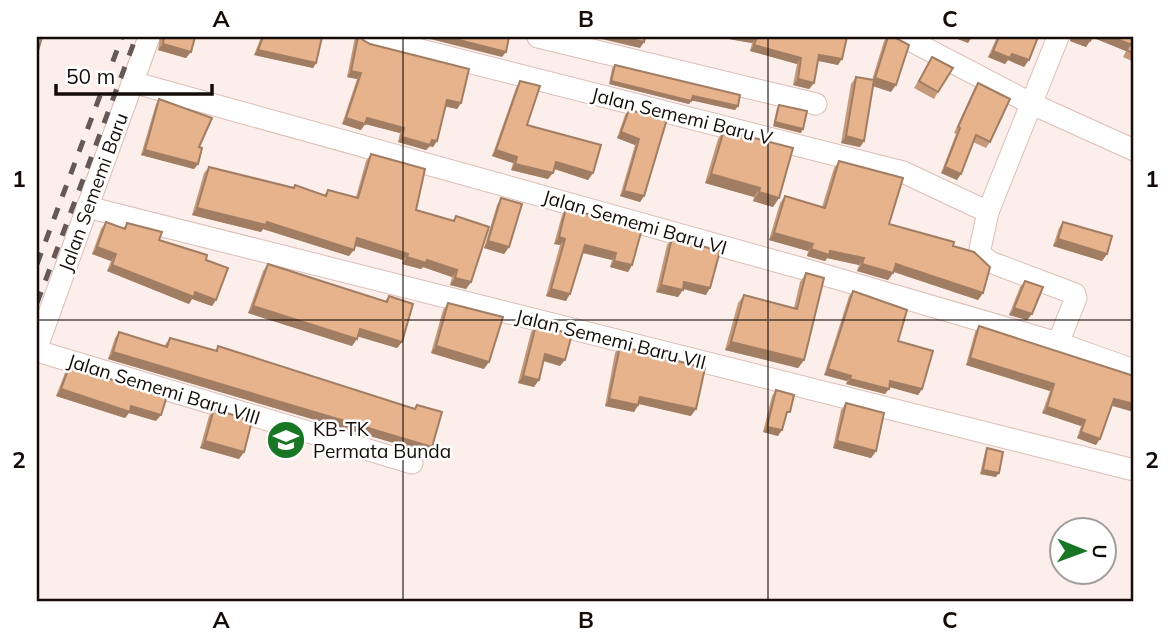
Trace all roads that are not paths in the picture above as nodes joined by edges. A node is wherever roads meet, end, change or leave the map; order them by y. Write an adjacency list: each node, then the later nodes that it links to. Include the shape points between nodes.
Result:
1 (149, 37): 6 (street, Jalan Sememi Baru)
2 (369, 37): 11 (street, Jalan Sememi Baru V, via 903,172)
3 (538, 37): 7 (street)
4 (904, 37): 8 (street)
5 (1058, 37): 8 (street)
6 (132, 82): 10 (street, Jalan Sememi Baru); 12 (street, Jalan Sememi Baru VI)
7 (816, 104)
8 (1032, 104): 9 (street); 11 (street)
9 (1134, 150)
10 (87, 207): 13 (street, Jalan Sememi Baru); 16 (street, Jalan Sememi Baru VII)
11 (988, 212): 12 (street, via 980,249 985,260 1075,294)
12 (1058, 343): 14 (street, Jalan Sememi Baru VI)
13 (37, 349): 15 (street, Jalan Sememi Baru VIII)
14 (1134, 370)
15 (412, 463)
16 (1134, 470)

